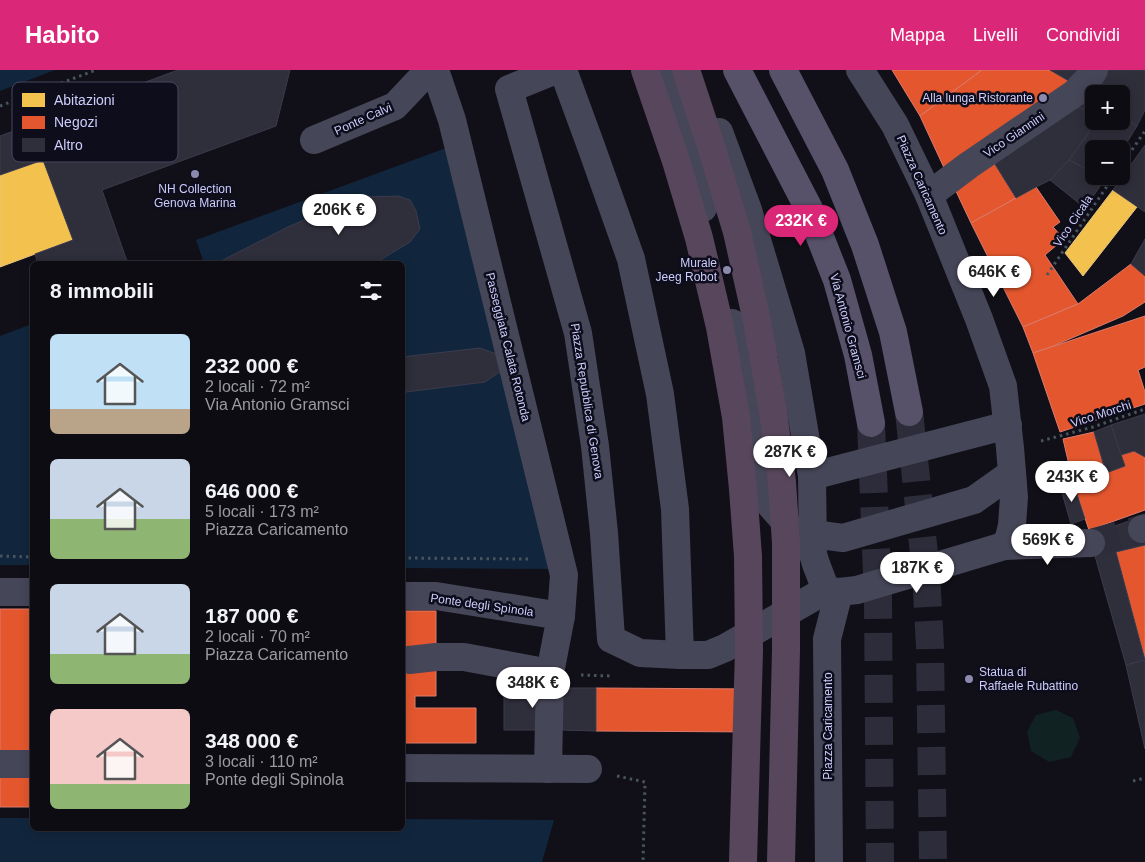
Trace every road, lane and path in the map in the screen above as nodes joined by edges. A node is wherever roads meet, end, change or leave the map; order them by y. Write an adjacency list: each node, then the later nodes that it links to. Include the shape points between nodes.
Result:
1 (96, 70): 14 (path)
2 (429, 70): 18 (street, Ponte Calvi, via 395,106)
3 (435, 70): 41 (street, Passeggiata Calata Rotonda, via 452,120 564,574)
4 (556, 70): 42 (street, Piazza Repubblica di Genova, via 509,89 578,333 595,446 611,639 640,653)
5 (562, 70): 42 (street, via 631,259 660,394 675,509)
6 (644, 70): 53 (highway, bridge, via 699,238 720,327 736,417 748,556 749,650)
7 (671, 70): 31 (street, via 668,78 720,272 766,500)
8 (686, 70): 54 (highway, bridge, via 737,232 757,321 782,482 786,543 786,650)
9 (696, 70): 29 (street, via 748,210 791,354)
10 (737, 70): 25 (main road, Via Antonio Gramsci, via 809,210 837,280 858,355)
11 (783, 70): 24 (main road, via 835,170 865,245 893,332)
12 (860, 70): 21 (street, Piazza Caricamento, via 895,125)
13 (1094, 70): 21 (street, Vico Giannini, via 1075,93)
14 (64, 82)
15 (12, 102): 16 (path)
16 (0, 106)
17 (1145, 131): 19 (path)
18 (314, 140)
19 (1130, 153)
20 (1108, 185): 22 (path, Vico Cicala)
21 (929, 195): 26 (street, Piazza Caricamento, via 979,319 1002,386)
22 (1047, 275)
23 (1145, 409): 27 (path, Vico Morchi)
24 (909, 412)
25 (870, 423)
26 (1008, 425): 28 (street, Piazza Caricamento); 29 (street)
27 (1061, 436)
28 (1012, 474): 31 (street, via 974,500); 32 (street, Piazza Caricamento, via 1012,525)
29 (812, 476): 31 (street)
30 (1091, 543): 32 (street)
31 (813, 544): 37 (street, via 816,564)
32 (1004, 546): 37 (street, via 857,590)
33 (0, 556): 34 (path)
34 (30, 556)
35 (405, 558): 36 (path)
36 (535, 559)
37 (832, 591): 42 (street, Piazza Repubblica di Genova, via 725,648 708,655); 55 (street, Piazza Caricamento, via 827,639)
38 (0, 592): 39 (street)
39 (30, 592)
40 (405, 596): 41 (street, Ponte degli Spìnola, via 436,596)
41 (561, 616): 44 (street, Passeggiata Calata Rotonda)
42 (680, 655)
43 (409, 660): 44 (street, via 464,657)
44 (550, 673): 48 (street, Passeggiata Calata Rotonda)
45 (0, 764): 46 (street)
46 (30, 764)
47 (405, 768): 48 (street)
48 (548, 769): 49 (street)
49 (588, 769): 52 (path, via 645,782)
50 (1145, 778): 51 (path)
51 (1133, 781)
52 (643, 862)
53 (743, 862)
54 (781, 862)
55 (829, 862)

